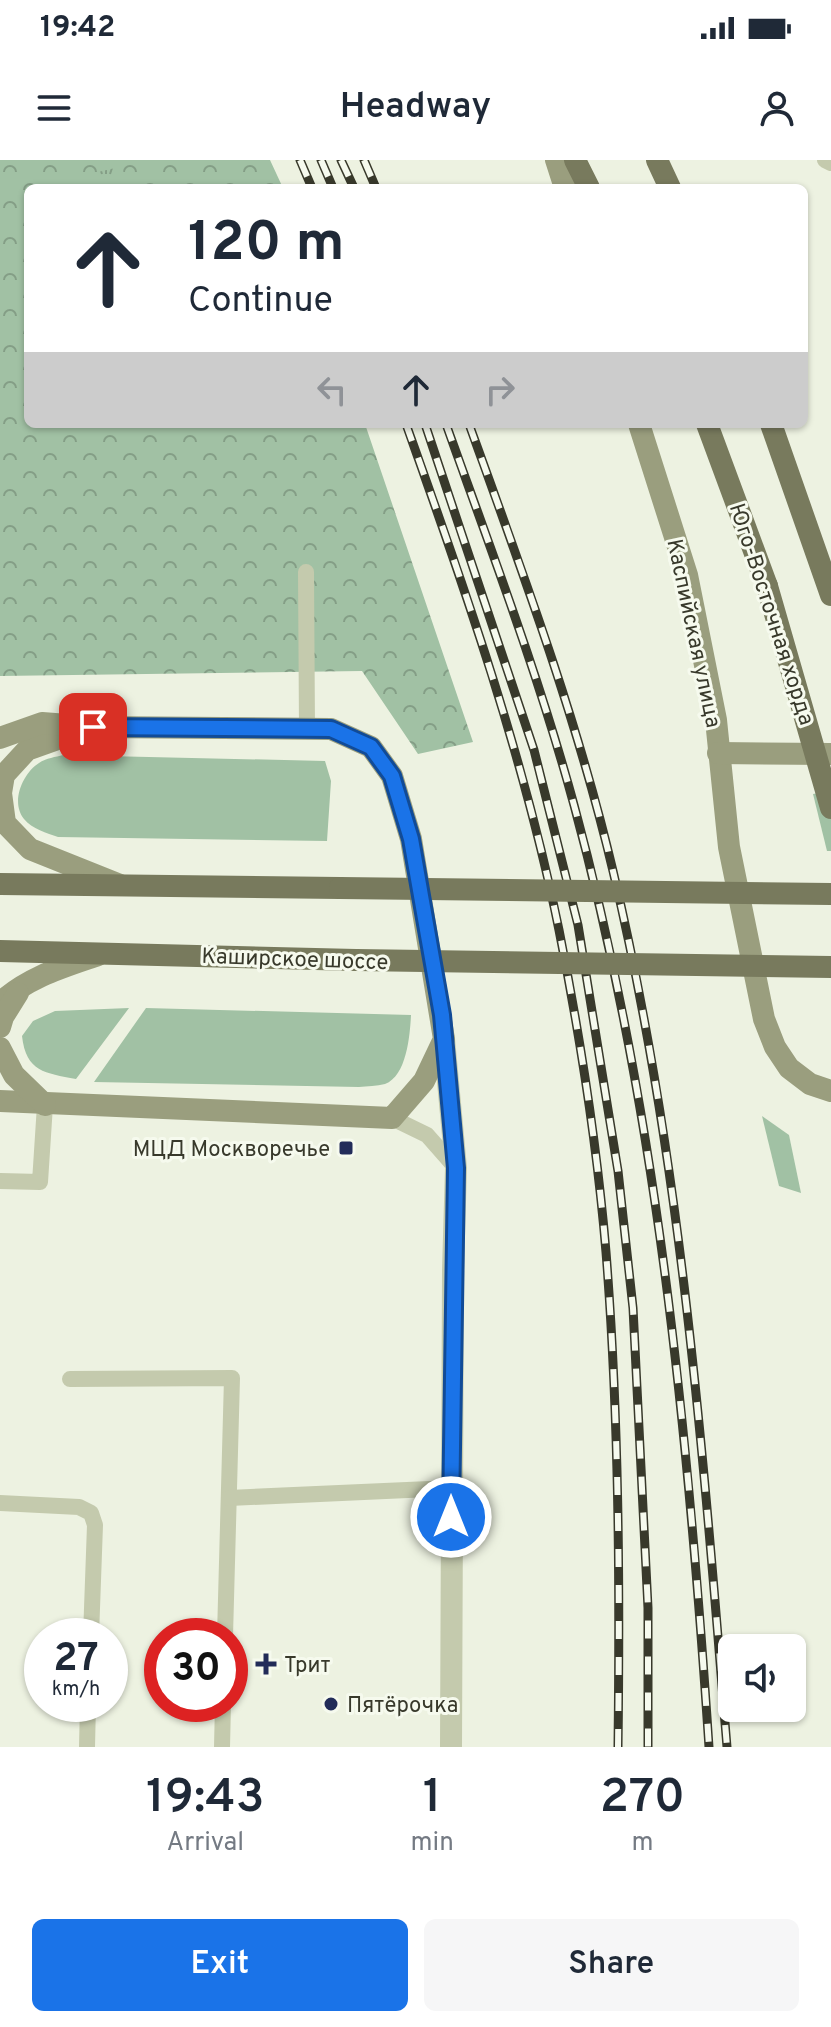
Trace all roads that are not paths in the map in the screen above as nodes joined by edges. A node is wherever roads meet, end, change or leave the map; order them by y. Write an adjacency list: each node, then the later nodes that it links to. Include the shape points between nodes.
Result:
1 (556, 160): 6 (main road)
2 (575, 160): 7 (main road)
3 (657, 160): 8 (main road)
4 (825, 160): 5 (lane)
5 (831, 163)
6 (564, 184)
7 (587, 184)
8 (668, 184)
9 (640, 428): 17 (main road, Каспийская улица, via 687,575)
10 (708, 428): 19 (main road, Юго-Восточная хорда, bridge, via 767,586)
11 (772, 428): 13 (main road)
12 (306, 572): 15 (lane)
13 (831, 595)
14 (93, 727): 15 (main road); 16 (main road, via 42,723); 21 (main road, via 27,750 4,775 5,823 30,849)
15 (307, 729): 29 (main road, via 331,729 371,747 392,776 411,839)
16 (0, 738)
17 (718, 753): 18 (main road); 31 (main road, Каспийская улица, via 729,847 764,1019 789,1068)
18 (831, 754)
19 (831, 808)
20 (0, 884): 21 (main road)
21 (125, 887): 22 (main road, bridge)
22 (831, 894)
23 (0, 951): 24 (main road, Каширское шоссе)
24 (106, 952): 25 (main road, Каширское шоссе, bridge); 26 (main road)
25 (831, 967)
26 (28, 982): 27 (main road); 28 (main road)
27 (0, 1003)
28 (0, 1027)
29 (444, 1039): 34 (main road, via 424,1081); 35 (street)
30 (0, 1048): 33 (main road, via 14,1075)
31 (831, 1091)
32 (0, 1101): 33 (main road)
33 (45, 1105): 34 (main road); 36 (lane, via 40,1182)
34 (392, 1118): 35 (lane, via 427,1135)
35 (456, 1168): 38 (street)
36 (0, 1181)
37 (70, 1379): 39 (lane, via 232,1378)
38 (452, 1488): 39 (lane); 47 (street)
39 (229, 1498): 42 (lane)
40 (0, 1503): 41 (lane, via 79,1507 91,1513)
41 (92, 1618)
42 (226, 1618)
43 (88, 1722): 45 (lane)
44 (223, 1722): 46 (lane)
45 (87, 1747)
46 (222, 1747)
47 (451, 1747)

